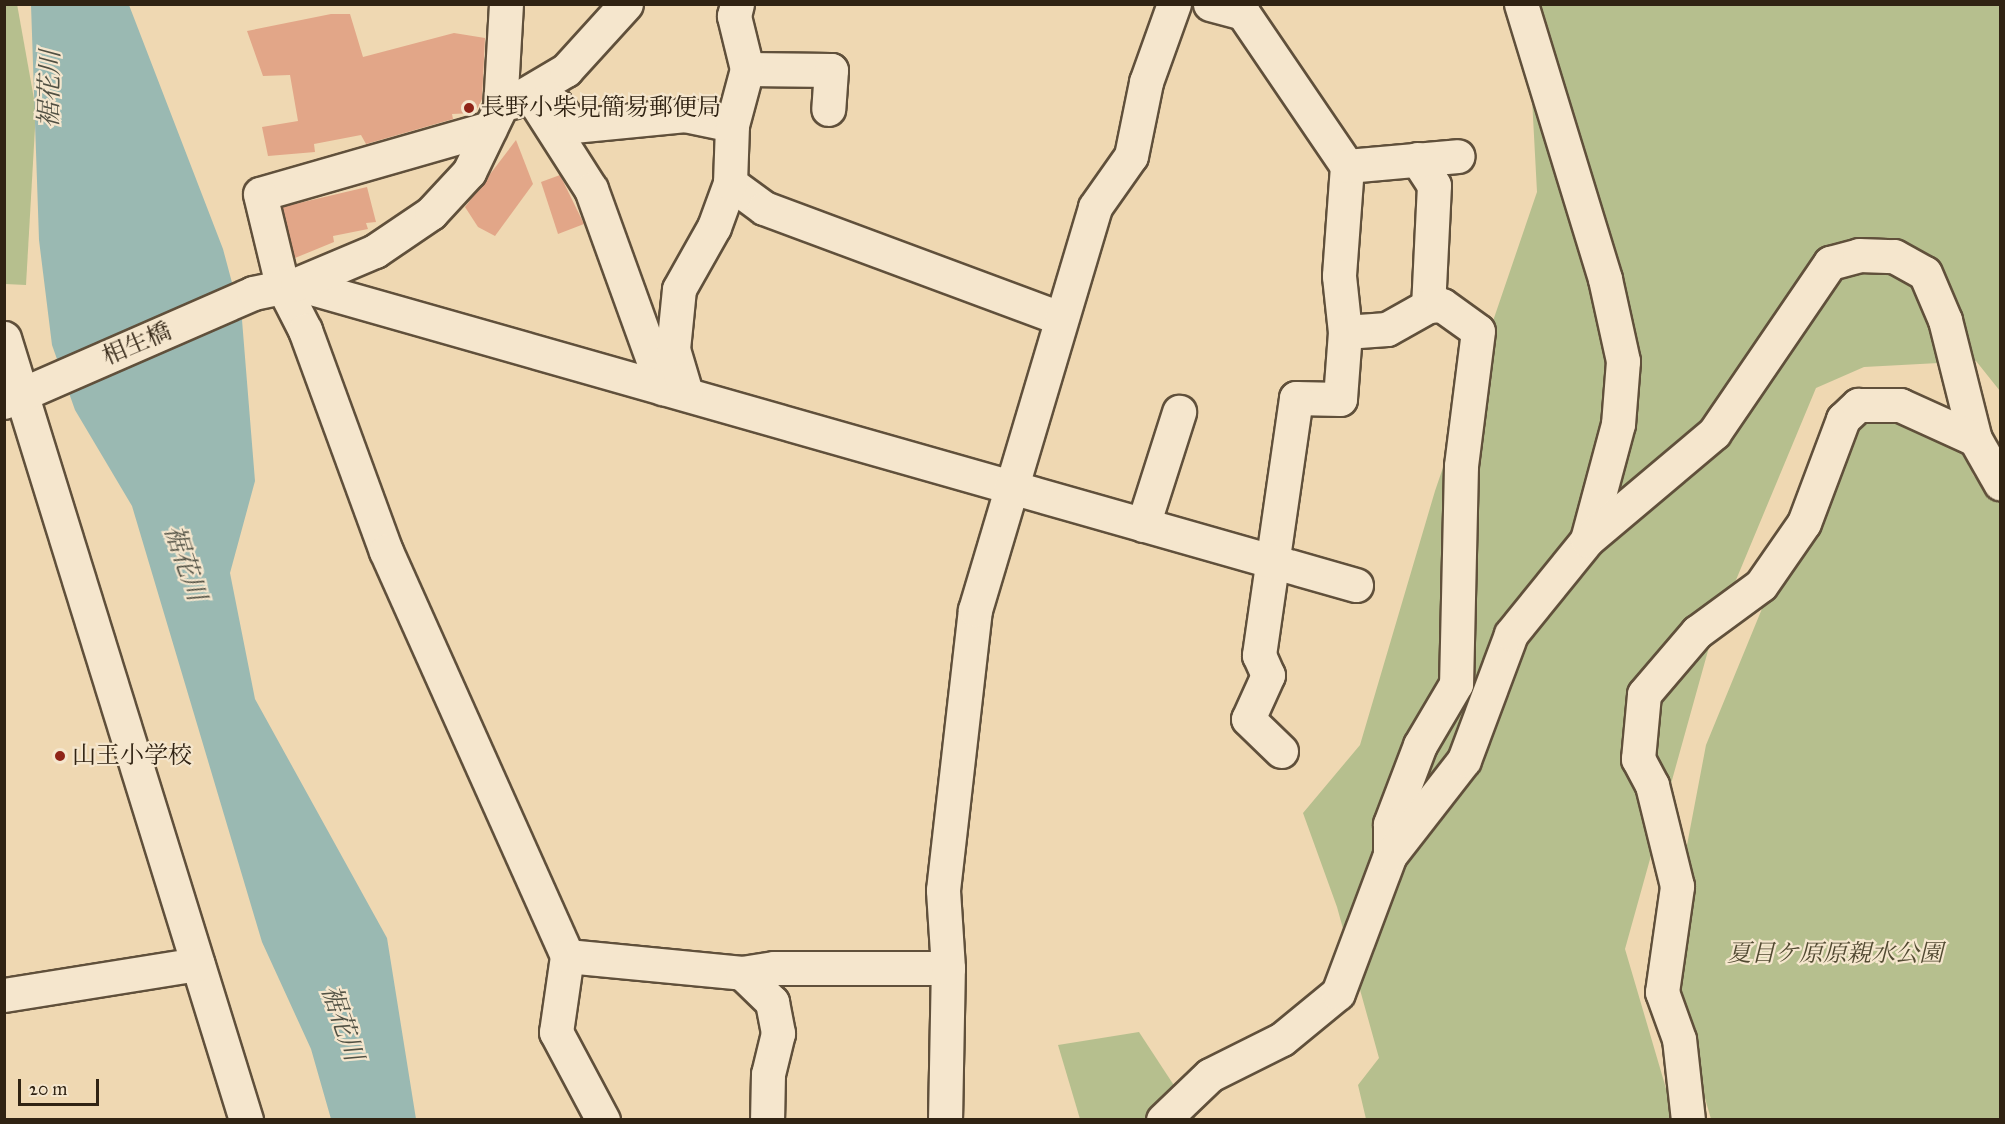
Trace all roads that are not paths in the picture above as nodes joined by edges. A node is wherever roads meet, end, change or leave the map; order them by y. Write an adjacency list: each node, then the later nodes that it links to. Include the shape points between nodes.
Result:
1 (506, 4): 8 (street)
2 (626, 4): 8 (street, via 566,70)
3 (737, 4): 7 (street, via 734,16)
4 (1174, 4): 17 (street, via 1146,82 1131,156 1095,207)
5 (1210, 4): 13 (street, via 1243,13)
6 (1521, 4): 27 (street, via 1605,279 1623,361 1618,424)
7 (747, 69): 9 (street, via 831,70); 10 (street)
8 (511, 108): 10 (street, via 556,105 573,126 685,115); 15 (street, 相生橋, via 469,172 431,213 375,251); 15 (street, via 260,194); 20 (street, via 591,189)
9 (828, 109)
10 (732, 125): 14 (street)
11 (1458, 156): 12 (street)
12 (1417, 159): 13 (street); 16 (street, via 1434,185)
13 (1347, 166): 18 (street, via 1339,276)
14 (730, 183): 17 (street, via 764,208); 20 (street, via 714,227 679,289 673,350)
15 (277, 288): 20 (street); 21 (street, 相生橋); 32 (street, via 305,330 386,551)
16 (1428, 306): 18 (street, via 1388,329); 31 (street, via 1442,305 1478,331 1461,466 1456,684 1420,745 1390,824)
17 (1060, 318): 25 (street)
18 (1345, 332): 28 (street, via 1340,399 1296,398)
19 (4, 339): 21 (street)
20 (675, 391): 25 (street)
21 (23, 394): 33 (street)
22 (1179, 412): 26 (street)
23 (1975, 439): 24 (street); 27 (street, via 1945,320 1925,273 1894,256 1859,255 1830,263 1714,433); 42 (street, via 1900,405 1858,405 1843,419 1804,524 1761,585 1697,632 1644,694 1638,759 1652,785 1677,886 1662,992 1679,1039)
24 (2001, 483)
25 (1007, 488): 26 (street); 34 (street, via 975,610 958,730 943,890)
26 (1143, 525): 28 (street)
27 (1587, 540): 31 (street, via 1511,634 1464,760)
28 (1276, 561): 29 (street); 30 (street, via 1259,655 1268,675 1248,719)
29 (1356, 585)
30 (1281, 751)
31 (1390, 855): 41 (street, via 1338,993 1282,1039 1210,1075)
32 (567, 956): 35 (street); 38 (street, via 556,1032)
33 (198, 964): 36 (street); 37 (street)
34 (948, 968): 35 (street, via 774,968); 40 (street)
35 (742, 973): 39 (street, via 772,1002 778,1033 768,1074)
36 (4, 995)
37 (246, 1119)
38 (603, 1119)
39 (767, 1119)
40 (945, 1119)
41 (1163, 1119)
42 (1688, 1119)

